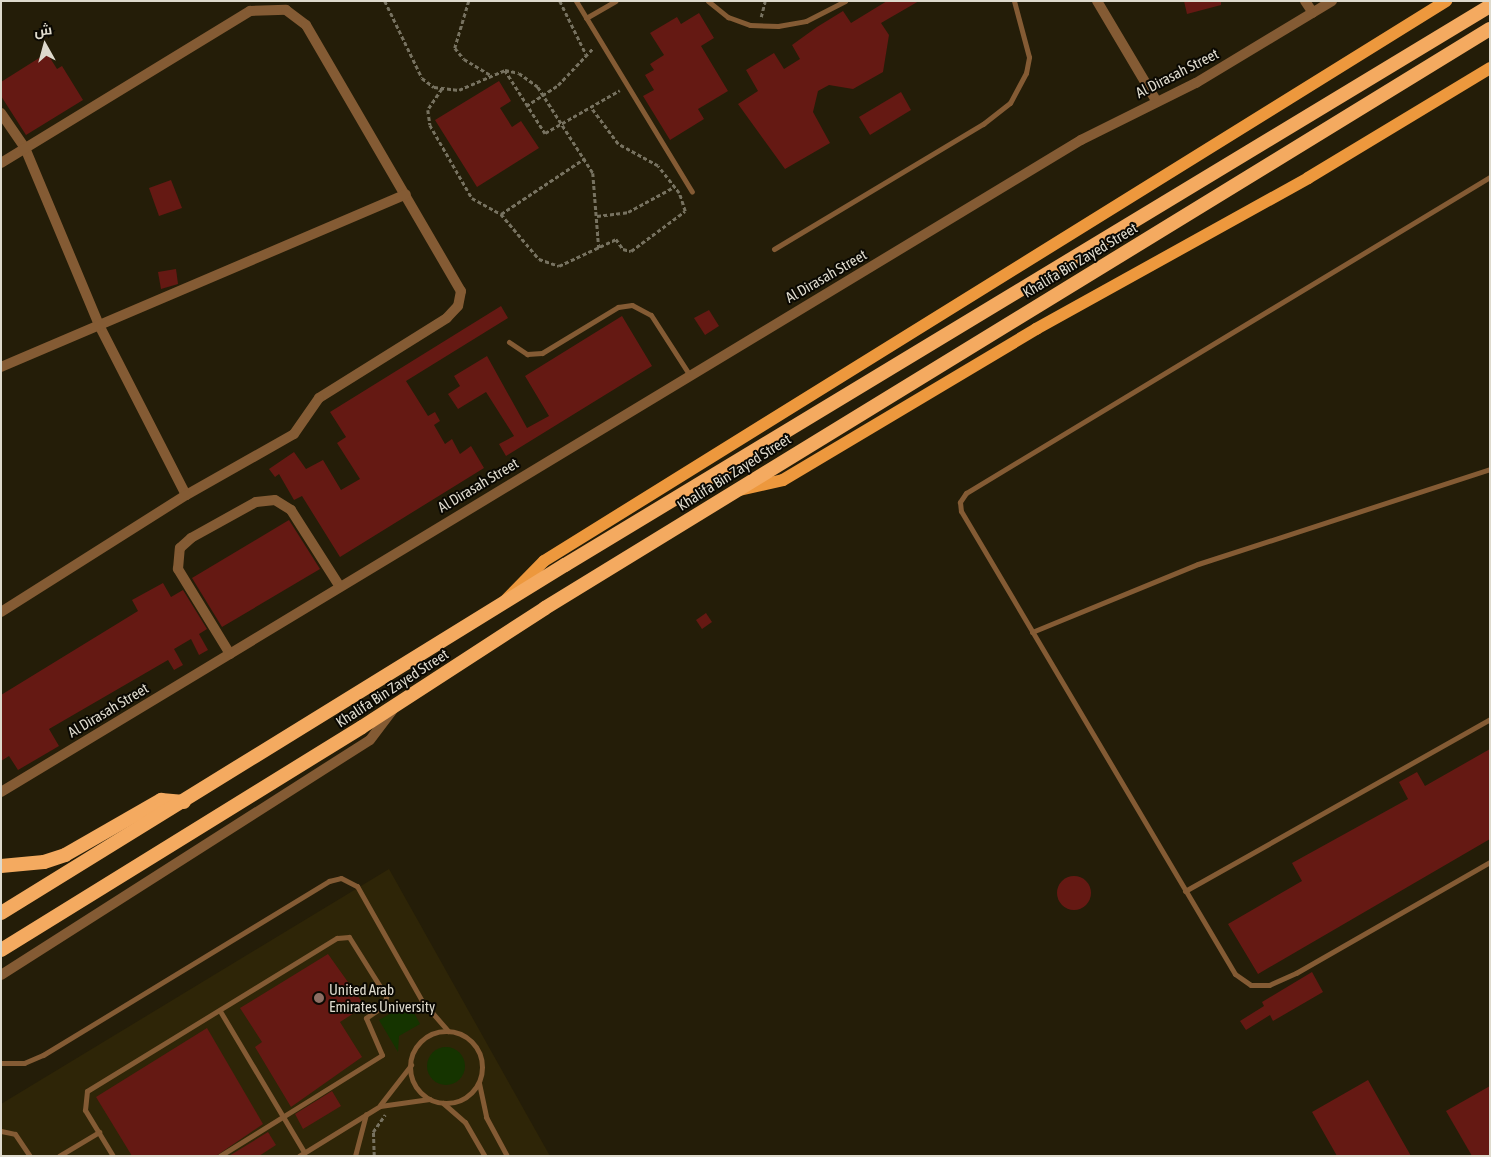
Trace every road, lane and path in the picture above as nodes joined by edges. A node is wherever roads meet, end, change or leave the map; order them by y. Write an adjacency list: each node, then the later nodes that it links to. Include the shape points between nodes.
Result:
1 (385, 1): 25 (path, via 422,78)
2 (469, 1): 23 (path, via 456,48 464,60)
3 (560, 1): 20 (path)
4 (576, 1): 16 (lane)
5 (616, 1): 16 (lane)
6 (708, 1): 17 (lane, via 728,17)
7 (765, 1): 17 (path)
8 (846, 1): 17 (lane, via 806,21)
9 (1014, 1): 42 (lane, via 1029,57 1020,89 1010,103 984,124)
10 (1097, 1): 27 (street)
11 (1305, 1): 15 (street)
12 (1332, 1): 15 (street, Al Dirasah Street)
13 (1446, 1): 52 (main road, via 544,561)
14 (1490, 6): 52 (highway, Khalifa Bin Zayed Street)
15 (1313, 13): 27 (street, Al Dirasah Street)
16 (586, 18): 19 (lane)
17 (759, 25)
18 (1490, 29): 49 (highway, Khalifa Bin Zayed Street)
19 (601, 42): 20 (path); 24 (lane)
20 (586, 54): 26 (path)
21 (1490, 68): 49 (main road, via 1308,178 1036,328 783,480)
22 (505, 70): 23 (path); 26 (path, via 530,78); 28 (path)
23 (491, 75): 25 (path, via 459,90)
24 (630, 84): 29 (path); 36 (lane)
25 (442, 88): 40 (path, via 428,110 430,125 472,198)
26 (544, 95): 28 (path); 31 (path)
27 (1157, 102): 47 (street, Al Dirasah Street, via 1088,136)
28 (526, 106): 31 (path, via 542,132)
29 (592, 109): 31 (path); 37 (path, via 618,144 658,166)
30 (1, 113): 32 (street)
31 (564, 126): 33 (path)
32 (25, 148): 34 (street); 39 (street, via 250,11 274,7 306,25); 44 (street)
33 (585, 158): 40 (path); 41 (path, via 595,181)
34 (1, 163)
35 (1490, 177): 54 (lane, via 966,493 961,511)
36 (686, 180): 37 (path); 38 (lane)
37 (674, 187): 41 (path, via 628,212); 43 (path, via 685,205 683,216 631,251 616,239)
38 (692, 192)
39 (406, 194): 44 (street); 50 (street, via 459,284 460,299 453,313 323,395 294,434)
40 (501, 214): 43 (path, via 539,259 550,264 560,266)
41 (597, 216): 43 (path)
42 (774, 248)
43 (599, 249)
44 (99, 325): 46 (street); 50 (street)
45 (510, 342): 47 (lane, via 527,354 542,353 618,307 632,305 651,314)
46 (1, 367)
47 (688, 374): 51 (street, Al Dirasah Street)
48 (1490, 469): 54 (lane, via 1198,564)
49 (734, 491): 56 (highway, Khalifa Bin Zayed Street)
50 (186, 495): 53 (street)
51 (340, 587): 55 (street, Al Dirasah Street); 55 (street, via 292,510 275,500 256,502 191,538 180,548 178,569)
52 (503, 603): 59 (highway, Khalifa Bin Zayed Street)
53 (1, 612)
54 (1032, 632): 62 (lane)
55 (230, 654): 58 (street, Al Dirasah Street)
56 (395, 706): 64 (highway, Khalifa Bin Zayed Street); 65 (street, via 385,724 365,743)
57 (1490, 719): 62 (lane)
58 (1, 792)
59 (184, 802): 61 (highway, via 161,800 58,857); 63 (highway, Khalifa Bin Zayed Street)
60 (1490, 862): 62 (lane, via 1268,985 1251,985 1235,974)
61 (1, 866)
62 (1186, 891)
63 (1, 913)
64 (1, 950)
65 (1, 975)
66 (220, 1011): 75 (lane); 75 (lane, via 337,938 345,936 356,943 386,996 384,1005 366,1018 382,1055); 77 (lane, via 87,1091 84,1105)
67 (448, 1031): 68 (lane, via 422,1001 357,886 341,878 329,881 44,1055 24,1063); 69 (lane, via 422,1040); 70 (lane, via 465,1036 477,1048 482,1065)
68 (1, 1063)
69 (411, 1065): 71 (lane, via 415,1084); 73 (lane)
70 (479, 1082): 72 (lane, via 460,1100); 88 (lane, via 486,1117)
71 (430, 1098): 72 (lane); 73 (lane)
72 (443, 1102): 87 (lane, via 465,1122)
73 (380, 1106): 74 (lane); 86 (path, via 386,1115 373,1132)
74 (366, 1114): 78 (lane); 85 (lane)
75 (283, 1117): 78 (lane); 82 (lane)
76 (1, 1131): 79 (lane, via 15,1134)
77 (99, 1132): 80 (lane); 81 (lane)
78 (302, 1154)
79 (30, 1156)
80 (59, 1156)
81 (114, 1156)
82 (220, 1156)
83 (281, 1156): 84 (path)
84 (288, 1156)
85 (356, 1156)
86 (374, 1156)
87 (485, 1156)
88 (507, 1156)

